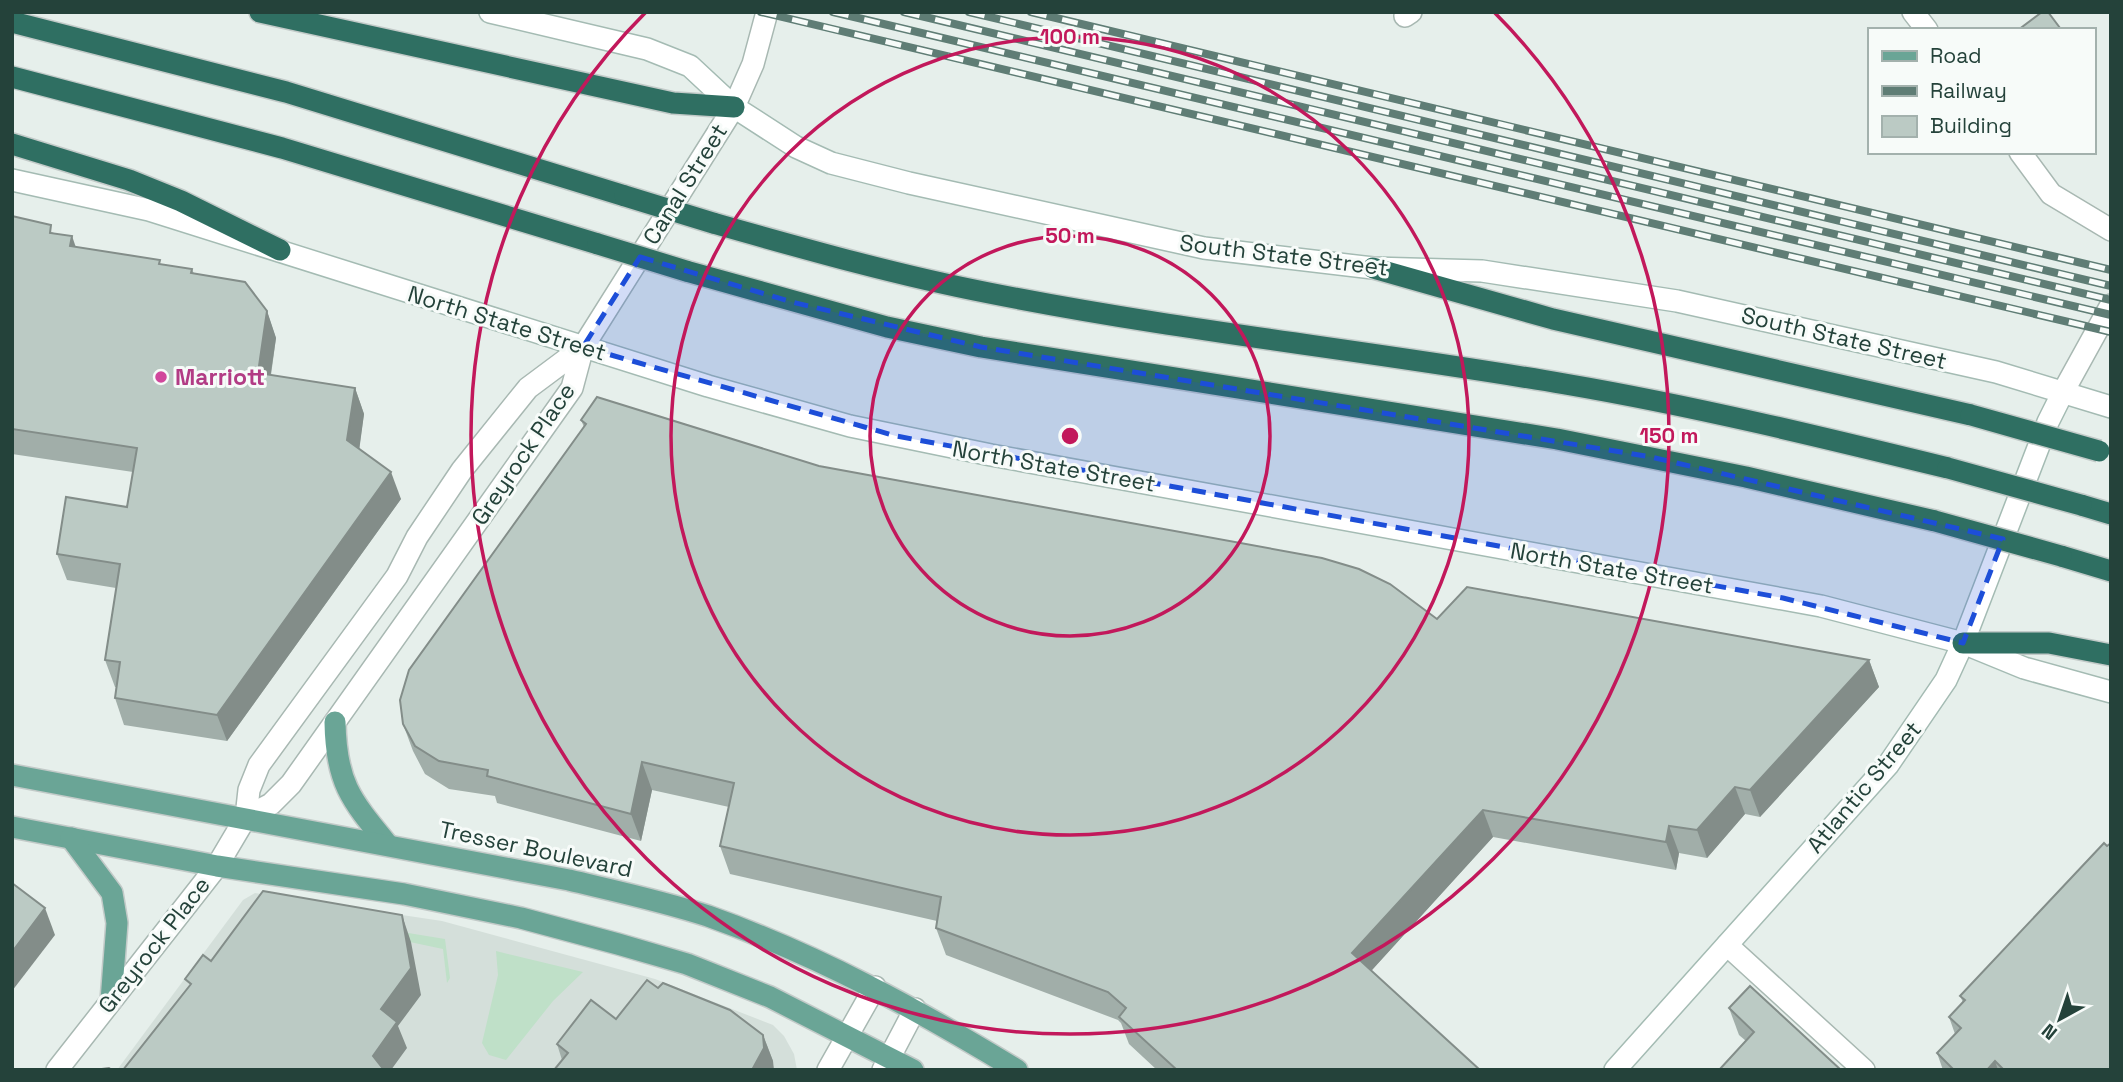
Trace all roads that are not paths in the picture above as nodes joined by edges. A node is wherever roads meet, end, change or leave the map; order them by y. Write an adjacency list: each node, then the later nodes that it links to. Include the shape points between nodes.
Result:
1 (260, 12): 8 (highway, via 673,103)
2 (490, 12): 8 (main road, South State Street, via 648,48 690,66)
3 (767, 12): 8 (main road, Canal Street, via 753,64)
4 (1913, 12): 6 (main road)
5 (12, 22): 20 (highway, bridge, via 286,92 891,272 1179,326 1567,384 1758,422)
6 (1925, 28)
7 (12, 77): 21 (highway, bridge, via 269,144 875,324 981,347 1557,439 1935,521)
8 (734, 107): 14 (main road, South State Street, via 796,148 865,172 1177,243); 16 (main road, Canal Street)
9 (12, 145): 13 (highway, via 129,180)
10 (2021, 154): 12 (main road, via 2051,194)
11 (12, 180): 13 (main road, North State Street, via 102,197)
12 (2111, 230)
13 (280, 250): 16 (main road, North State Street)
14 (1373, 268): 17 (main road, South State Street, via 1482,271 1677,301 1970,366); 19 (highway, bridge, via 1553,319 1972,415)
15 (2111, 305): 17 (main road, Atlantic Street)
16 (583, 347): 22 (main road, North State Street, via 754,400 885,434 1783,598); 25 (main road, Greyrock Place, via 572,388); 27 (main road, Greyrock Place, via 528,388 462,470 397,576 259,765)
17 (2063, 393): 18 (main road, South State Street); 22 (main road, Atlantic Street)
18 (2111, 407)
19 (2105, 453)
20 (2111, 514)
21 (2111, 571)
22 (1963, 643): 23 (highway, via 2049,643); 24 (main road, North State Street, via 2024,668); 32 (main road, Atlantic Street, via 1946,680 1888,765)
23 (2111, 655)
24 (2111, 692)
25 (335, 722): 27 (main road, Greyrock Place, via 291,785 271,804); 30 (main road, via 336,757 352,802)
26 (12, 775): 27 (main road, Tresser Boulevard)
27 (246, 817): 30 (main road, Tresser Boulevard); 31 (main road, Greyrock Place)
28 (12, 827): 29 (main road)
29 (71, 838): 31 (main road); 34 (main road, via 112,893 117,923)
30 (388, 845): 33 (main road, Tresser Boulevard, via 660,901 752,933)
31 (217, 866): 34 (main road, Greyrock Place); 36 (main road, via 404,894 521,918 721,976)
32 (1727, 945): 42 (main road, Atlantic Street); 43 (main road)
33 (875, 987): 35 (main road, Tresser Boulevard); 36 (main road)
34 (111, 1001): 38 (main road, Greyrock Place)
35 (915, 1009): 37 (main road); 41 (main road, Tresser Boulevard)
36 (848, 1035): 37 (main road); 39 (main road)
37 (886, 1064): 40 (main road)
38 (57, 1070)
39 (828, 1070)
40 (913, 1070)
41 (1017, 1070)
42 (1615, 1070)
43 (1864, 1070)

